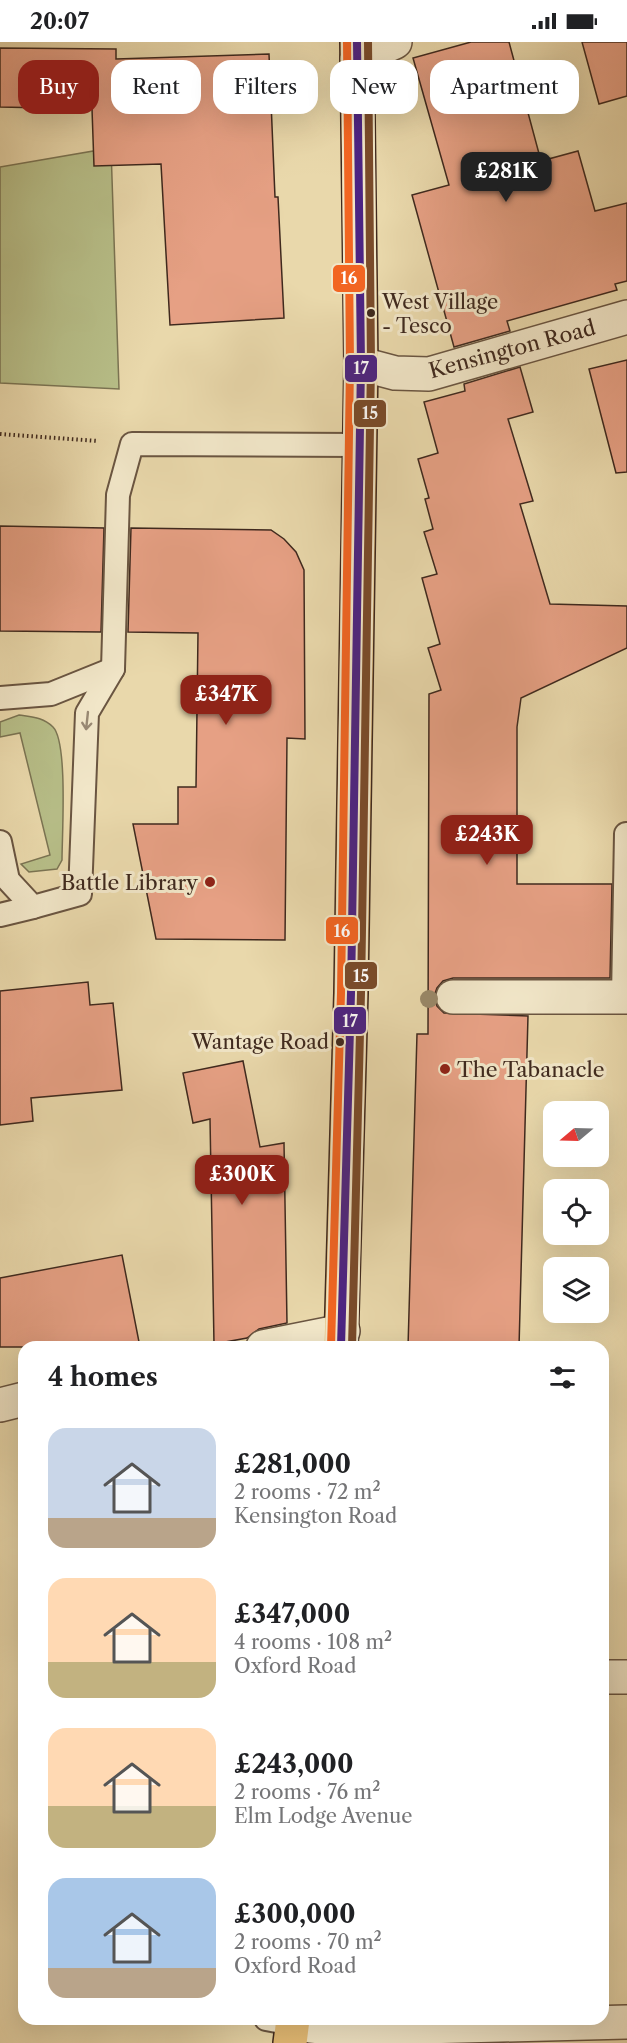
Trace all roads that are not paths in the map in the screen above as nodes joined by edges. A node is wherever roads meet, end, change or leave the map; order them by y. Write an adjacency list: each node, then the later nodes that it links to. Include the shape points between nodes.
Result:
1 (395, 42): 2 (street)
2 (357, 50): 4 (main road)
3 (627, 317): 4 (street, Kensington Road, via 429,374 396,373)
4 (361, 364): 5 (main road)
5 (359, 445): 6 (lane, via 132,444 118,495); 14 (main road)
6 (113, 669): 7 (lane, via 51,694); 10 (lane, one-way to 10, via 87,713 80,894)
7 (0, 698)
8 (626, 834): 13 (lane)
9 (0, 842): 10 (lane, via 8,880)
10 (33, 907): 11 (lane)
11 (0, 915)
12 (453, 997): 13 (street)
13 (625, 997)
14 (342, 1339): 15 (street)
15 (322, 1341)
16 (18, 1400): 17 (street)
17 (0, 1404)
18 (609, 1677): 19 (street)
19 (627, 1677)
20 (609, 2022): 21 (street)
21 (627, 2022)
22 (503, 2025): 23 (street, via 338,2029)
23 (286, 2026)

